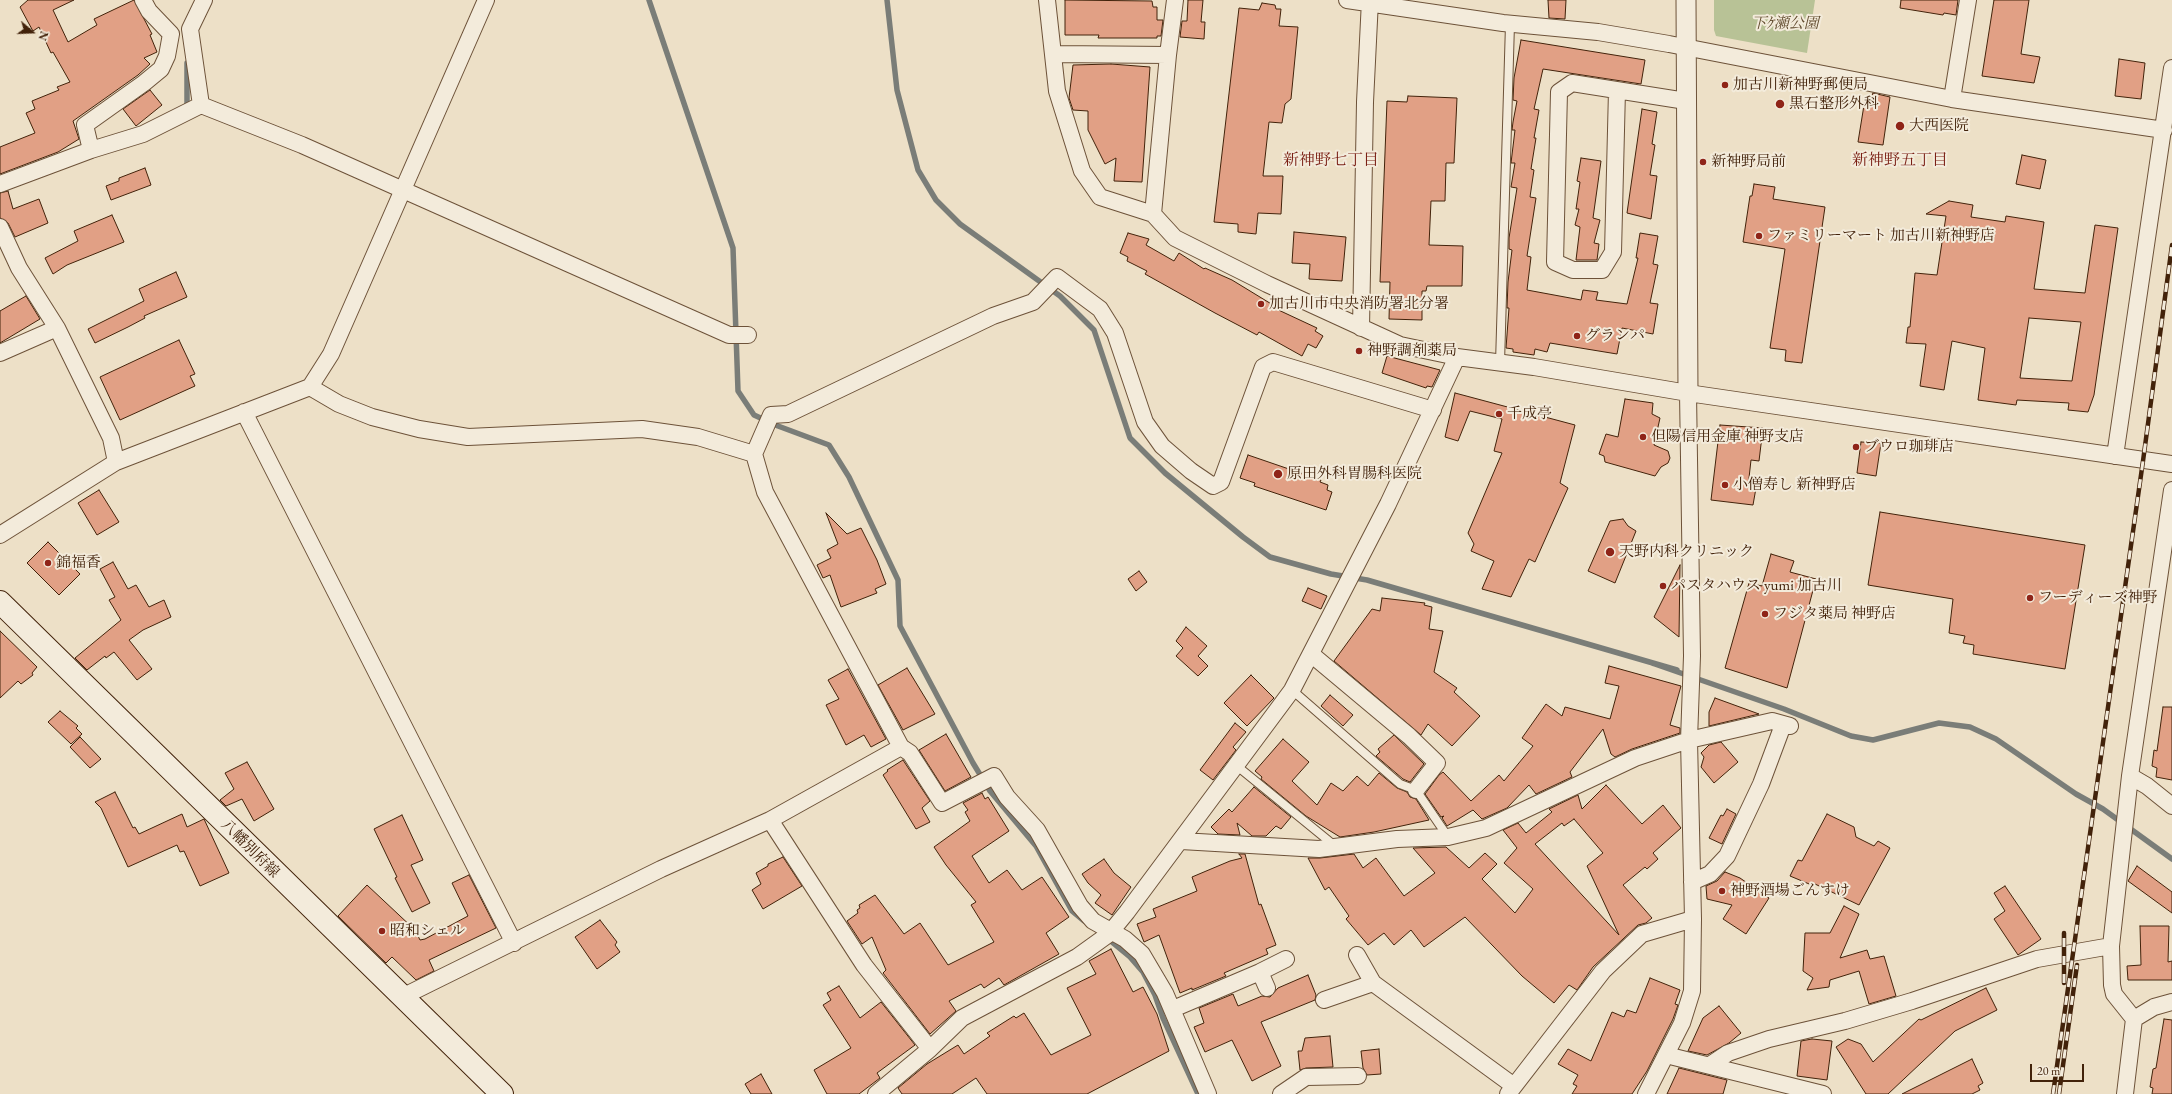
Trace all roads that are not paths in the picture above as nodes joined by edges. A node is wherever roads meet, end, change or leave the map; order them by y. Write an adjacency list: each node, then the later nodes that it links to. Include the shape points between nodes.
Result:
1 (143, 0): 20 (street, via 148,12 171,34 170,48 161,69 85,125)
2 (204, 0): 18 (street, via 190,29)
3 (486, 0): 22 (street)
4 (1047, 0): 12 (street)
5 (1175, 0): 13 (street)
6 (1347, 0): 9 (street)
7 (1686, 0): 11 (street)
8 (1968, 0): 16 (street)
9 (1370, 2): 10 (street); 26 (street, via 1365,102)
10 (1510, 24): 11 (street, via 1598,32); 30 (lane)
11 (1686, 46): 16 (street); 17 (street)
12 (1054, 54): 13 (street); 23 (street, via 1058,91 1082,171 1100,197)
13 (1168, 55): 23 (street)
14 (2172, 68): 19 (street)
15 (1617, 90): 15 (street, via 1572,83 1559,92 1555,262 1573,270 1602,270 1613,252); 17 (street)
16 (1952, 99): 19 (street)
17 (1686, 101): 32 (street)
18 (201, 105): 20 (street, via 143,134); 22 (street, via 302,145)
19 (2164, 130): 36 (street)
20 (91, 150): 21 (street)
21 (0, 184)
22 (403, 191): 27 (street, via 729,335); 31 (street, via 331,354)
23 (1153, 214): 26 (street, via 1175,238)
24 (0, 227): 25 (street, via 19,268)
25 (57, 328): 28 (street); 37 (street, via 111,438)
26 (1361, 328): 29 (street, via 1400,345)
27 (748, 335)
28 (0, 353)
29 (1457, 357): 30 (street); 33 (street)
30 (1500, 362): 32 (street)
31 (310, 387): 34 (street); 35 (street, via 339,404 372,417 419,429 468,437 642,428 698,437)
32 (1688, 392): 36 (street); 44 (street, via 1692,656)
33 (1433, 410): 35 (street, via 1273,362 1264,367 1221,482 1213,486 1162,446 1145,422 1115,333 1100,309 1057,277 1033,302 993,316 788,414 771,415); 42 (street)
34 (244, 412): 37 (street); 57 (street)
35 (754, 454): 45 (street, via 765,492)
36 (2115, 456): 38 (street)
37 (116, 462): 40 (street)
38 (2172, 464)
39 (2172, 490): 47 (street)
40 (0, 535)
41 (0, 602): 64 (main road, 八幡別府線, via 320,918)
42 (1311, 654): 43 (street); 48 (street, via 1409,736 1437,763)
43 (1292, 690): 46 (street); 48 (lane, via 1400,784)
44 (1689, 740): 51 (street, via 1635,758 1486,828); 54 (street); 54 (street, via 1772,721 1786,725 1727,856 1710,874)
45 (901, 747): 50 (street); 56 (street, via 910,753 942,803 994,776 1007,797 1037,830 1080,906 1093,921)
46 (1237, 766): 52 (street); 53 (lane)
47 (2130, 776): 49 (street); 58 (street)
48 (1416, 790): 51 (lane)
49 (2172, 806)
50 (770, 820): 57 (street, via 660,869); 69 (street, via 864,966)
51 (1448, 837): 53 (street, via 1397,839)
52 (1181, 841): 53 (street, via 1208,841 1250,847 1319,850); 56 (street)
53 (1337, 848)
54 (1692, 882): 55 (street)
55 (1693, 919): 70 (street, via 1692,991 1682,1023); 73 (street, via 1642,934 1603,971)
56 (1112, 931): 67 (street, via 1142,954); 69 (street, via 1077,957 962,1018)
57 (514, 942): 64 (street)
58 (2111, 946): 68 (street, via 2114,994); 71 (street, via 2038,959 1897,1006 1769,1039 1728,1053)
59 (1357, 954): 62 (street)
60 (1286, 959): 61 (street)
61 (1260, 972): 63 (street); 67 (street)
62 (1373, 983): 65 (street); 73 (street)
63 (1267, 988)
64 (404, 996): 74 (main road, 八幡別府線)
65 (1324, 1000)
66 (2172, 1002): 68 (street, via 2154,1007)
67 (1173, 1009): 76 (street)
68 (2134, 1019): 80 (street)
69 (930, 1050): 75 (street)
70 (1666, 1055): 71 (street); 78 (street)
71 (1710, 1065): 79 (street)
72 (1358, 1076): 77 (street, via 1306,1076)
73 (1511, 1090)
74 (502, 1094)
75 (876, 1094)
76 (1208, 1094)
77 (1281, 1094)
78 (1646, 1094)
79 (1823, 1094)
80 (2124, 1094)

